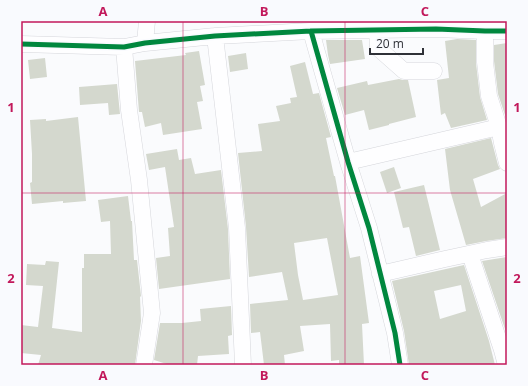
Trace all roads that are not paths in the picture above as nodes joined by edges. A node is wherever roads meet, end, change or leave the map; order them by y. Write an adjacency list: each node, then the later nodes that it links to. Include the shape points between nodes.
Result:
1 (147, 21): 7 (street)
2 (377, 30): 3 (street); 4 (street); 10 (street, via 378,48 404,71)
3 (311, 31): 6 (street); 12 (street)
4 (485, 31): 5 (street); 11 (street, via 484,62)
5 (507, 31)
6 (216, 36): 7 (street); 18 (street, via 237,228)
7 (145, 43): 9 (street)
8 (21, 44): 9 (street)
9 (124, 47): 17 (street, via 152,313)
10 (434, 71)
11 (499, 127): 12 (street); 13 (street)
12 (348, 162): 16 (street, via 369,228)
13 (507, 163)
14 (507, 247): 15 (street)
15 (470, 254): 16 (street); 20 (street)
16 (380, 274): 19 (street)
17 (144, 365)
18 (243, 365)
19 (400, 365)
20 (506, 365)

